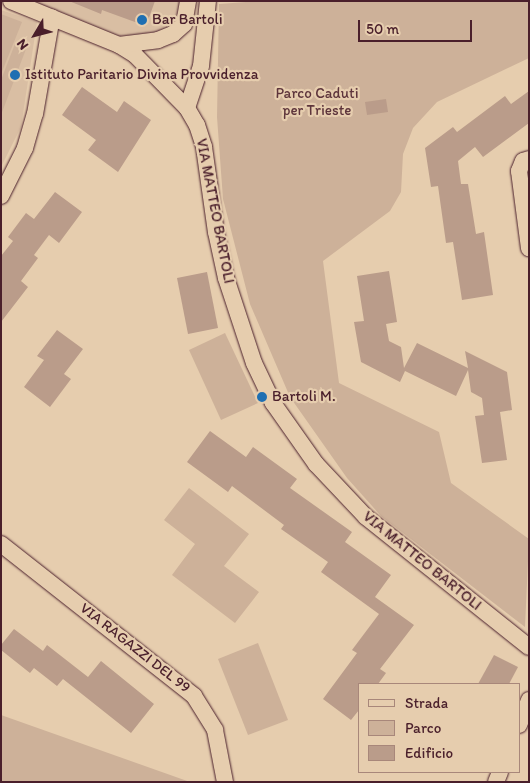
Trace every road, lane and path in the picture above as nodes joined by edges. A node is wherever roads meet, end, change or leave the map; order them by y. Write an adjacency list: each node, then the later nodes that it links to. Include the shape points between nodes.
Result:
1 (11, 1): 4 (street, VIA MATTEO BARTOLI)
2 (188, 1): 5 (street, via 184,24 173,34 158,40)
3 (208, 1): 6 (street, via 201,66)
4 (52, 17): 5 (street, VIA MATTEO BARTOLI); 8 (street, via 35,114 25,148)
5 (119, 44): 6 (street, VIA MATTEO BARTOLI, via 135,55)
6 (187, 108): 11 (street, VIA MATTEO BARTOLI, via 204,147 226,278 254,363 273,403 316,464 366,517)
7 (529, 158): 9 (street, via 519,171)
8 (1, 196)
9 (529, 248)
10 (1, 544): 14 (street, VIA RAGAZZI DEL 99, via 194,696 215,730)
11 (529, 647)
12 (529, 700): 13 (street)
13 (520, 722)
14 (225, 782)

